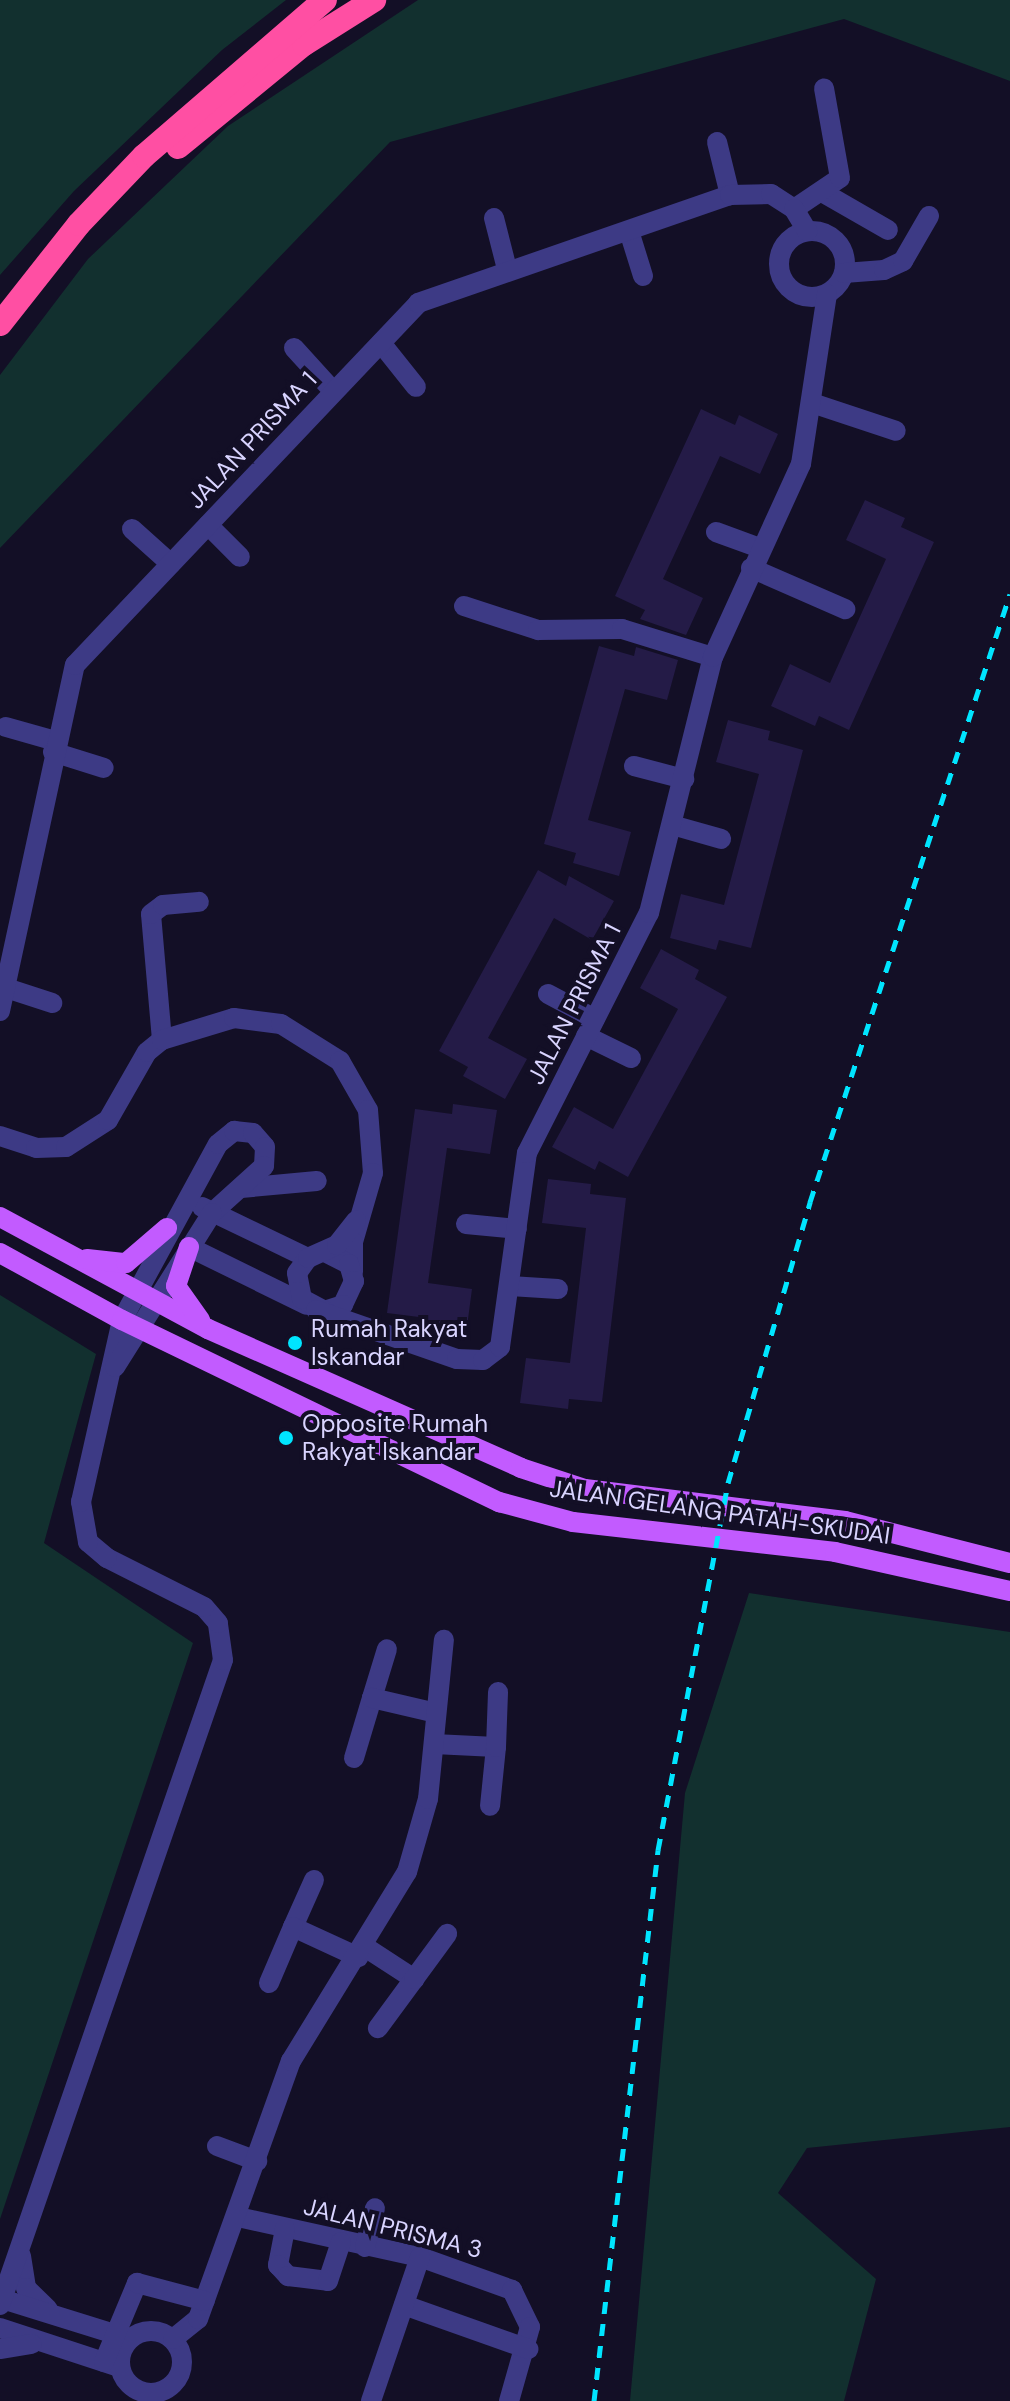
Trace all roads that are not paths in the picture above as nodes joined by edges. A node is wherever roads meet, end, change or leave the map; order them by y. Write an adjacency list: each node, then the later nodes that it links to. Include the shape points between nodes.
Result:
1 (325, 0): 5 (highway)
2 (374, 0): 5 (highway, via 304,44 177,149)
3 (824, 88): 6 (street, via 840,178)
4 (717, 142): 7 (street)
5 (144, 156): 18 (highway, via 79,224)
6 (822, 192): 8 (street); 11 (street)
7 (730, 195): 8 (street, JALAN PRISMA 1, via 771,194); 12 (street, JALAN PRISMA 1)
8 (794, 209): 13 (street)
9 (929, 216): 15 (street, via 903,261 884,270)
10 (494, 218): 14 (street)
11 (888, 230)
12 (629, 231): 14 (street, JALAN PRISMA 1); 16 (street)
13 (807, 231): 15 (street, via 825,233 840,245); 17 (street, via 784,247 781,274 799,295)
14 (507, 269): 19 (street, JALAN PRISMA 1, via 418,303)
15 (844, 273): 17 (street)
16 (643, 276)
17 (827, 294): 23 (street, JALAN PRISMA 1)
18 (0, 324)
19 (381, 343): 21 (street); 22 (street, JALAN PRISMA 1)
20 (294, 348): 22 (street)
21 (416, 387)
22 (334, 392): 25 (street, JALAN PRISMA 1)
23 (815, 404): 24 (street); 28 (street, JALAN PRISMA 1, via 801,464)
24 (896, 431)
25 (208, 525): 29 (street); 30 (street, JALAN PRISMA 1)
26 (132, 529): 30 (street)
27 (716, 532): 28 (street)
28 (760, 548): 31 (street, JALAN PRISMA 1)
29 (240, 557)
30 (171, 564): 36 (street, JALAN PRISMA 1, via 75,665)
31 (751, 568): 33 (street); 34 (street, JALAN PRISMA 1)
32 (464, 606): 34 (street, via 538,630 622,629)
33 (845, 609)
34 (713, 657): 39 (street, JALAN PRISMA 1)
35 (6, 727): 36 (street)
36 (54, 747): 38 (street); 43 (street, JALAN PRISMA 1)
37 (634, 766): 39 (street)
38 (104, 768)
39 (684, 779): 40 (street, JALAN PRISMA 1)
40 (672, 825): 41 (street); 47 (street, JALAN PRISMA 1, via 649,913)
41 (721, 839)
42 (199, 902): 48 (street, via 163,905 151,914)
43 (4, 987): 45 (street); 46 (street, JALAN PRISMA 1)
44 (548, 994): 47 (street)
45 (52, 1003)
46 (0, 1011)
47 (591, 1027): 49 (street); 59 (street, JALAN PRISMA 1, via 527,1153)
48 (162, 1040): 50 (street, via 147,1052 108,1120 89,1136 66,1147 36,1148); 56 (street, via 200,1025 250,1020 281,1024 312,1038 340,1061 368,1110 374,1140 373,1173)
49 (631, 1058)
50 (0, 1136)
51 (317, 1181): 52 (street)
52 (241, 1188): 53 (street, via 260,1172 266,1156 260,1139 244,1130 224,1136); 54 (street)
53 (189, 1199): 54 (street); 58 (street)
54 (212, 1213): 60 (street); 63 (street)
55 (0, 1217): 62 (main road, JALAN GELANG PATAH-SKUDAI)
56 (358, 1218): 63 (street); 64 (street)
57 (466, 1224): 59 (street)
58 (167, 1228): 62 (main road, via 126,1263); 67 (street)
59 (517, 1229): 65 (street, JALAN PRISMA 1)
60 (189, 1247): 68 (street); 69 (street, JALAN PRISMA 1); 71 (main road, via 176,1286)
61 (0, 1253): 70 (main road, JALAN GELANG PATAH-SKUDAI)
62 (59, 1253): 67 (main road, JALAN GELANG PATAH-SKUDAI)
63 (316, 1255): 64 (street, via 342,1258); 69 (street, via 296,1282)
64 (353, 1282): 69 (street, via 334,1310); 73 (street)
65 (510, 1286): 66 (street); 73 (street, JALAN PRISMA 1, via 500,1347 483,1360)
66 (558, 1289)
67 (137, 1291): 68 (main road, JALAN GELANG PATAH-SKUDAI); 70 (street)
68 (158, 1302): 71 (main road, JALAN GELANG PATAH-SKUDAI); 72 (street)
69 (312, 1308): 73 (street, JALAN PRISMA 1)
70 (122, 1320): 72 (main road, JALAN GELANG PATAH-SKUDAI); 74 (street)
71 (208, 1329): 75 (main road, JALAN GELANG PATAH-SKUDAI, via 521,1468 585,1489 845,1521)
72 (142, 1330): 74 (street); 76 (main road, JALAN GELANG PATAH-SKUDAI, via 499,1502 573,1522 835,1552)
73 (383, 1338)
74 (115, 1367): 99 (street, via 81,1525 88,1542 107,1558 204,1607 218,1623 223,1660)
75 (1010, 1563)
76 (1010, 1591)
77 (444, 1640): 81 (street)
78 (387, 1649): 80 (street)
79 (498, 1692): 83 (street)
80 (372, 1698): 81 (street); 84 (street)
81 (436, 1713): 82 (street)
82 (434, 1744): 83 (street); 89 (street, via 428,1799 407,1872)
83 (496, 1747): 85 (street)
84 (354, 1758)
85 (490, 1806)
86 (314, 1880): 87 (street)
87 (293, 1927): 89 (street); 91 (street)
88 (447, 1934): 90 (street)
89 (362, 1952): 90 (street); 94 (street, via 291,2061)
90 (414, 1979): 92 (street)
91 (269, 1983)
92 (378, 2028)
93 (217, 2146): 94 (street)
94 (257, 2161): 96 (street)
95 (375, 2208): 100 (street)
96 (238, 2217): 97 (street, JALAN PRISMA 3); 102 (street)
97 (285, 2229): 98 (street, JALAN PRISMA 3); 98 (street, via 278,2265 288,2276 328,2281)
98 (341, 2242): 100 (street, JALAN PRISMA 3)
99 (21, 2244): 103 (street); 105 (street, via 26,2288)
100 (365, 2247): 101 (street, JALAN PRISMA 3)
101 (420, 2257): 104 (street); 111 (street, JALAN PRISMA 3, via 512,2290 530,2327)
102 (205, 2301): 107 (street, via 137,2283); 108 (street, via 188,2332)
103 (1, 2302): 105 (street)
104 (404, 2305): 111 (street); 114 (street)
105 (58, 2317): 107 (street)
106 (0, 2328): 109 (street)
107 (122, 2336): 108 (street, via 147,2330); 112 (street)
108 (173, 2339): 113 (street, via 182,2367 172,2385)
109 (48, 2345): 110 (street, via 14,2342); 112 (street)
110 (0, 2349)
111 (528, 2349): 115 (street, JALAN PRISMA 3)
112 (112, 2365): 113 (street, via 128,2383)
113 (153, 2397)
114 (374, 2400)
115 (509, 2401)

